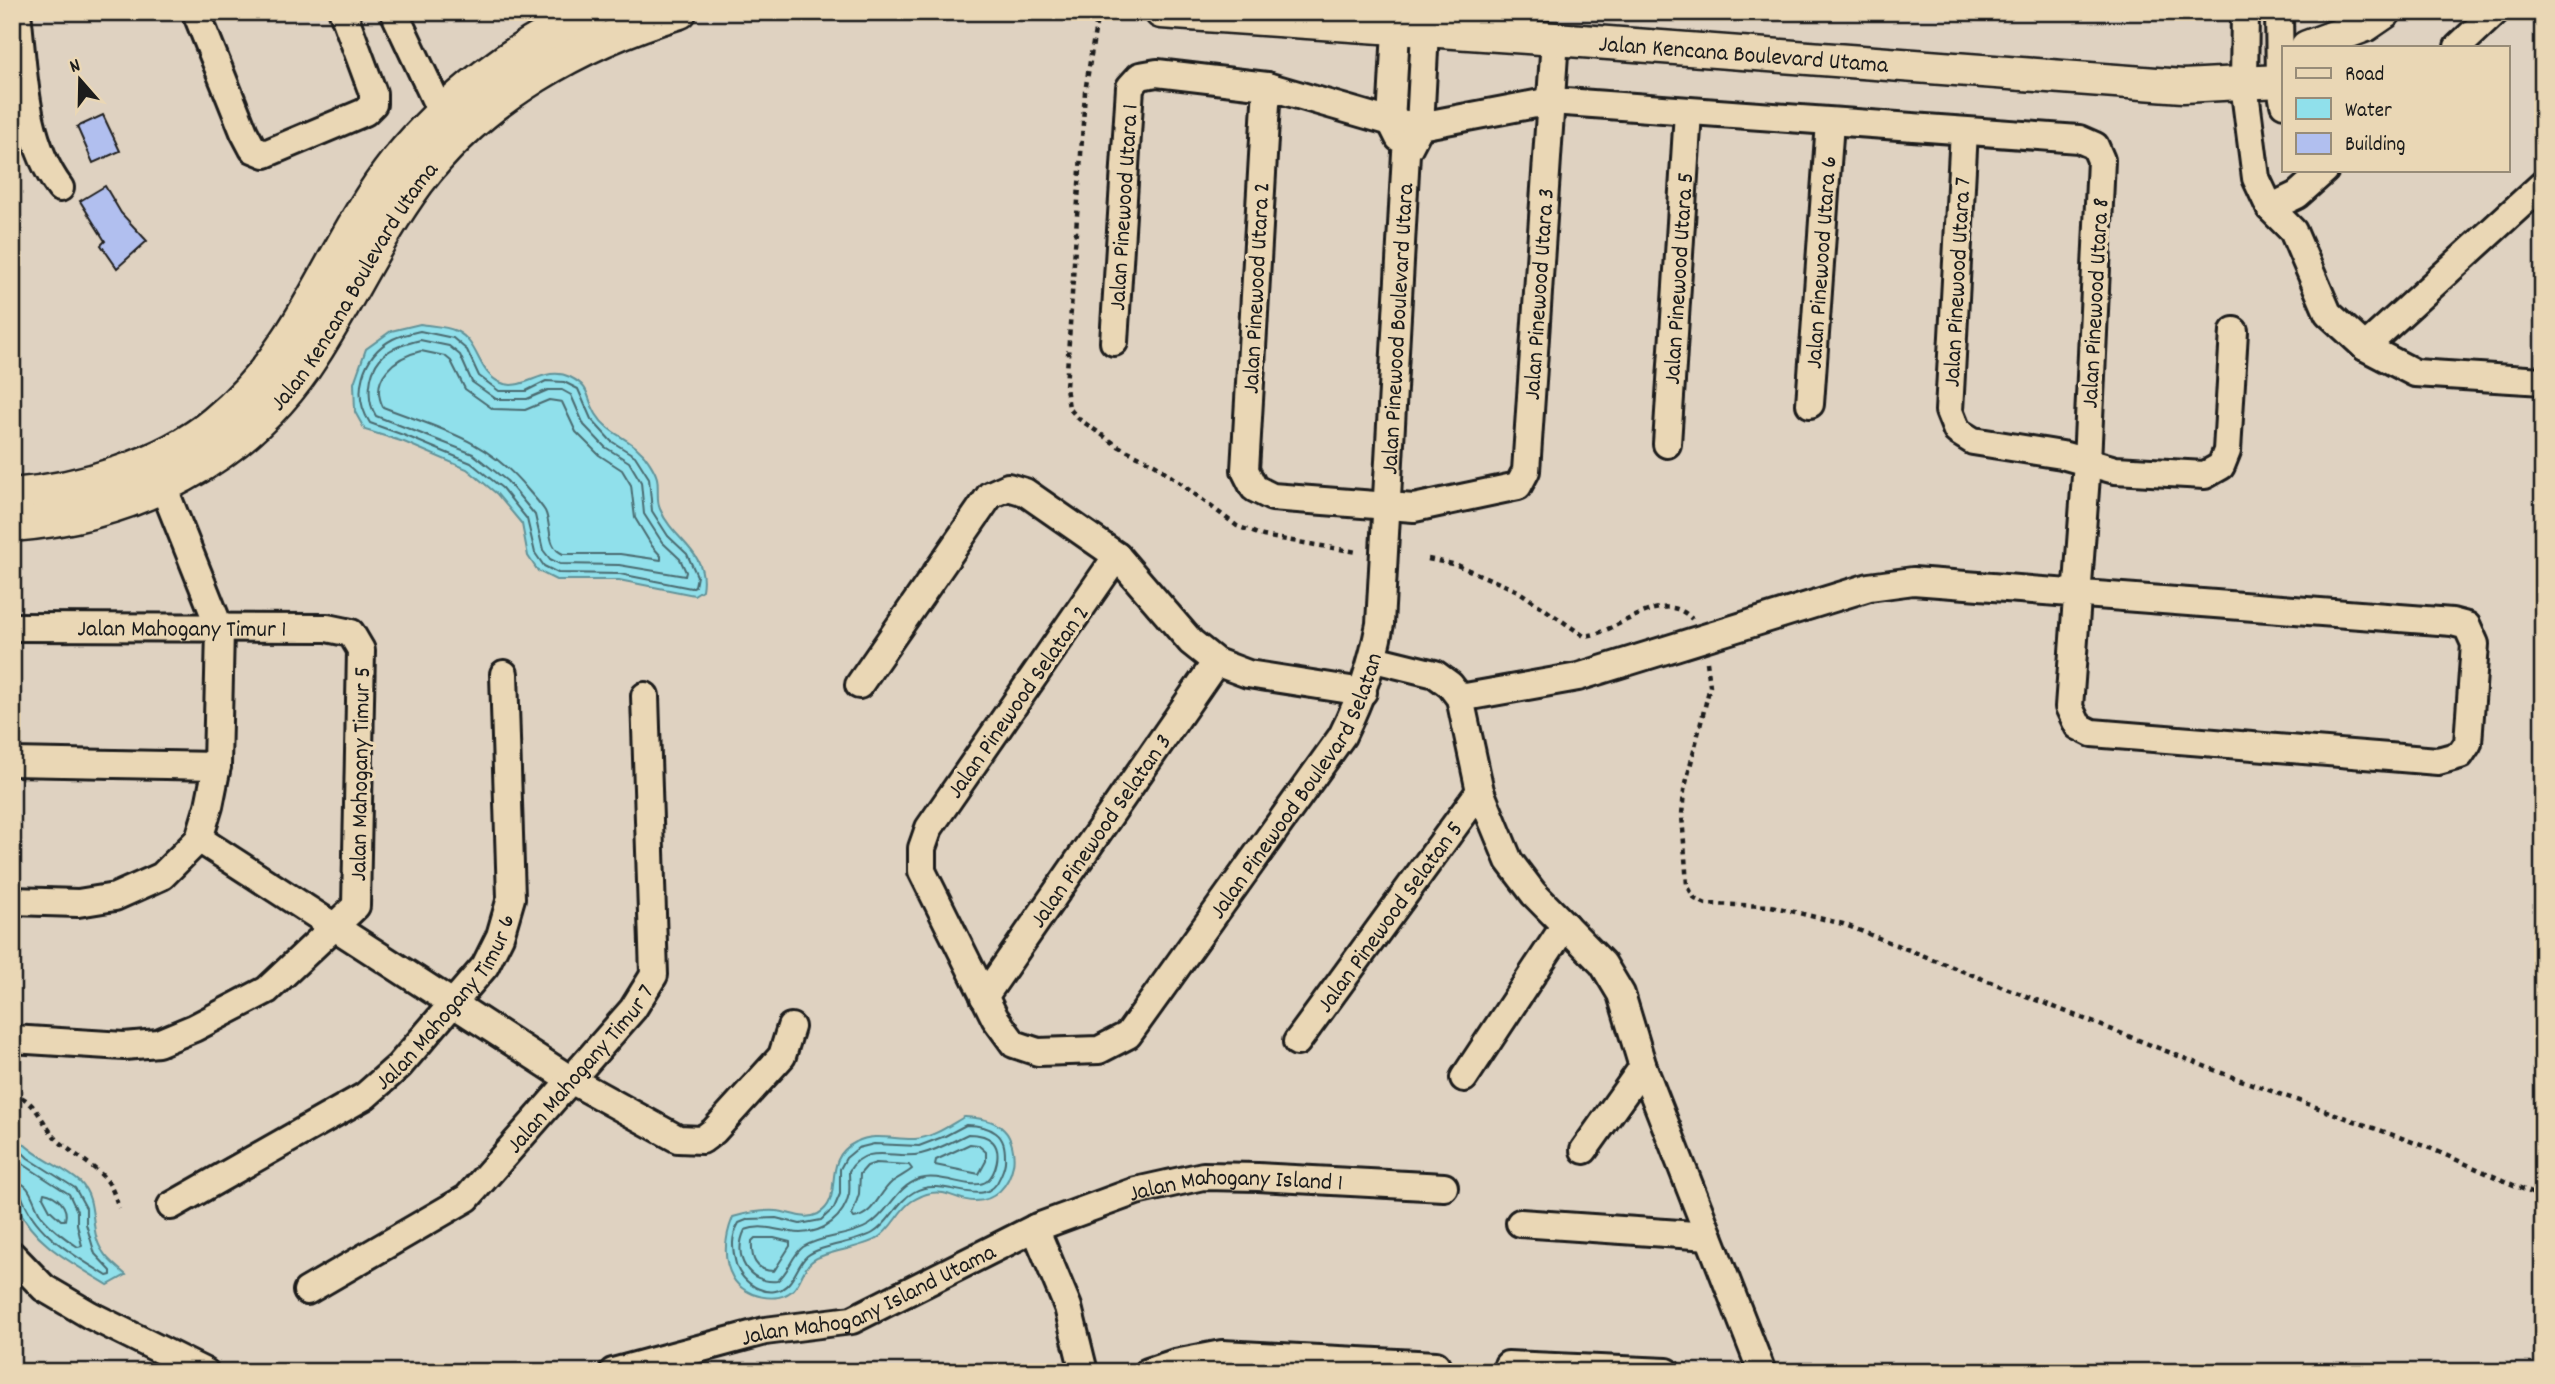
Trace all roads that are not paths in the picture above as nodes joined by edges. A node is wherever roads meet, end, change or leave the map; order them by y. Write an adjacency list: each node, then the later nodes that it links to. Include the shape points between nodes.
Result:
1 (17, 12): 31 (street, via 31,122 44,166)
2 (196, 12): 3 (street, via 244,132 253,149 265,154 373,104)
3 (343, 12)
4 (394, 12): 24 (street)
5 (592, 12): 24 (street, Jalan Kencana Boulevard Utama, via 498,65)
6 (680, 12): 24 (street, Jalan Kencana Boulevard Utama, via 579,50)
7 (1161, 12): 12 (street, Jalan Kencana Boulevard Utama)
8 (2245, 12): 17 (street)
9 (2279, 12): 16 (street)
10 (2385, 12): 14 (street)
11 (2495, 12): 15 (street)
12 (1411, 21): 13 (street, Jalan Kencana Boulevard Utama); 22 (street, Jalan Pinewood Boulevard Utara); 25 (street, Jalan Pinewood Boulevard Utara)
13 (1555, 39): 17 (street, Jalan Kencana Boulevard Utama, via 2183,86); 20 (street, Jalan Pinewood Utara 3)
14 (2310, 46)
15 (2459, 46)
16 (2282, 68)
17 (2244, 84): 19 (street, Jalan Kencana Boulevard Utama); 32 (street, via 2256,178)
18 (1267, 86): 22 (street); 35 (street, Jalan Pinewood Utara 1, via 1157,73 1140,76 1130,87); 43 (street, Jalan Pinewood Utara 2, via 1245,470 1254,488 1272,497)
19 (2282, 87)
20 (1551, 101): 21 (street); 25 (street); 43 (street, Jalan Pinewood Utara 3, via 1526,471 1518,486 1414,508)
21 (1688, 112): 23 (street); 39 (street, Jalan Pinewood Utara 5)
22 (1391, 122): 25 (street); 27 (street, Jalan Pinewood Boulevard Utara)
23 (1830, 122): 26 (street); 38 (street, Jalan Pinewood Utara 6)
24 (451, 123): 41 (street, Jalan Kencana Boulevard Utama, via 313,356 276,406 231,447); 42 (street, Jalan Kencana Boulevard Utama, via 395,163 281,349 254,386 213,424 164,454 100,479)
25 (1420, 126): 27 (street, Jalan Pinewood Boulevard Utara)
26 (1965, 131): 40 (street, Jalan Pinewood Utara 7, via 1949,411 1957,431 1973,442); 40 (street, Jalan Pinewood Utara 8, via 2079,139 2095,146 2101,160)
27 (1406, 153): 43 (street, Jalan Pinewood Boulevard Utara)
28 (2320, 172): 29 (street)
29 (2295, 183): 32 (street); 33 (street)
30 (2543, 184): 36 (street)
31 (60, 188)
32 (2270, 208): 33 (street)
33 (2293, 231): 36 (street, via 2328,313)
34 (2234, 331): 40 (street, via 2227,451 2221,466 2205,475 2115,470)
35 (1114, 342)
36 (2365, 347): 37 (street, via 2415,373)
37 (2543, 381)
38 (1810, 404)
39 (1667, 444)
40 (2087, 462): 46 (street, Jalan Pinewood Utara 8)
41 (163, 486): 44 (street, Jalan Kencana Boulevard Utama, via 108,507); 48 (street)
42 (12, 495)
43 (1386, 506): 50 (street, Jalan Pinewood Boulevard Selatan)
44 (12, 524)
45 (1117, 555): 51 (street, via 1191,642); 53 (street, via 1025,492 1007,487 990,495); 64 (street, Jalan Pinewood Selatan 2, via 929,828 922,848 922,871)
46 (2077, 594): 46 (street, Jalan Pinewood Utara 8, via 2467,626 2475,644 2468,743 2460,755 2438,761 2092,733 2078,726 2069,707); 56 (street, via 1913,581 1869,587 1577,677)
47 (12, 627): 48 (street, Jalan Mahogany Timur 1)
48 (220, 629): 49 (street, Jalan Mahogany Timur 1, via 327,628); 58 (street)
49 (351, 633): 63 (street, Jalan Mahogany Timur 5, via 361,650 356,906)
50 (1374, 659): 54 (street, Jalan Pinewood Boulevard Selatan); 56 (street, via 1435,674)
51 (1216, 662): 54 (street, via 1248,674); 64 (street, Jalan Pinewood Selatan 3)
52 (504, 674): 65 (street, Jalan Mahogany Timur 6, via 511,898 485,966)
53 (859, 685)
54 (1363, 692): 64 (street, Jalan Pinewood Boulevard Selatan, via 1342,736 1128,1035 1099,1049 1038,1052 1014,1044)
55 (645, 696): 71 (street, Jalan Mahogany Timur 7, via 654,975 633,1009)
56 (1460, 698): 59 (street)
57 (12, 761): 58 (street)
58 (217, 766): 60 (street)
59 (1480, 790): 62 (street, via 1509,861); 68 (street, Jalan Pinewood Selatan 5)
60 (199, 839): 61 (street, via 162,876 115,897 78,903); 63 (street)
61 (12, 901)
62 (1565, 925): 69 (street, via 1603,964 1621,994); 70 (street)
63 (333, 926): 65 (street); 67 (street, Jalan Mahogany Timur 5, via 267,990 158,1043 124,1046)
64 (984, 997)
65 (453, 1006): 71 (street); 74 (street, Jalan Mahogany Timur 6, via 400,1066 365,1096)
66 (791, 1027): 71 (street, via 782,1056 702,1140 678,1139)
67 (12, 1039)
68 (1297, 1042)
69 (1643, 1067): 72 (street); 77 (street)
70 (1464, 1078)
71 (571, 1080): 79 (street, Jalan Mahogany Timur 7, via 467,1198)
72 (1584, 1150)
73 (1444, 1187): 76 (street, Jalan Mahogany Island 1, via 1203,1176 1136,1191)
74 (171, 1206)
75 (1520, 1223): 77 (street)
76 (1035, 1228): 83 (street, Jalan Mahogany Island Utama, via 852,1320 765,1331); 84 (street, via 1068,1307)
77 (1709, 1236): 87 (street)
78 (12, 1255): 82 (street, via 44,1288)
79 (307, 1291)
80 (1436, 1365): 85 (street, via 1222,1354)
81 (1508, 1365): 86 (street)
82 (205, 1372)
83 (613, 1372)
84 (1084, 1372)
85 (1148, 1372)
86 (1667, 1372)
87 (1762, 1372)

